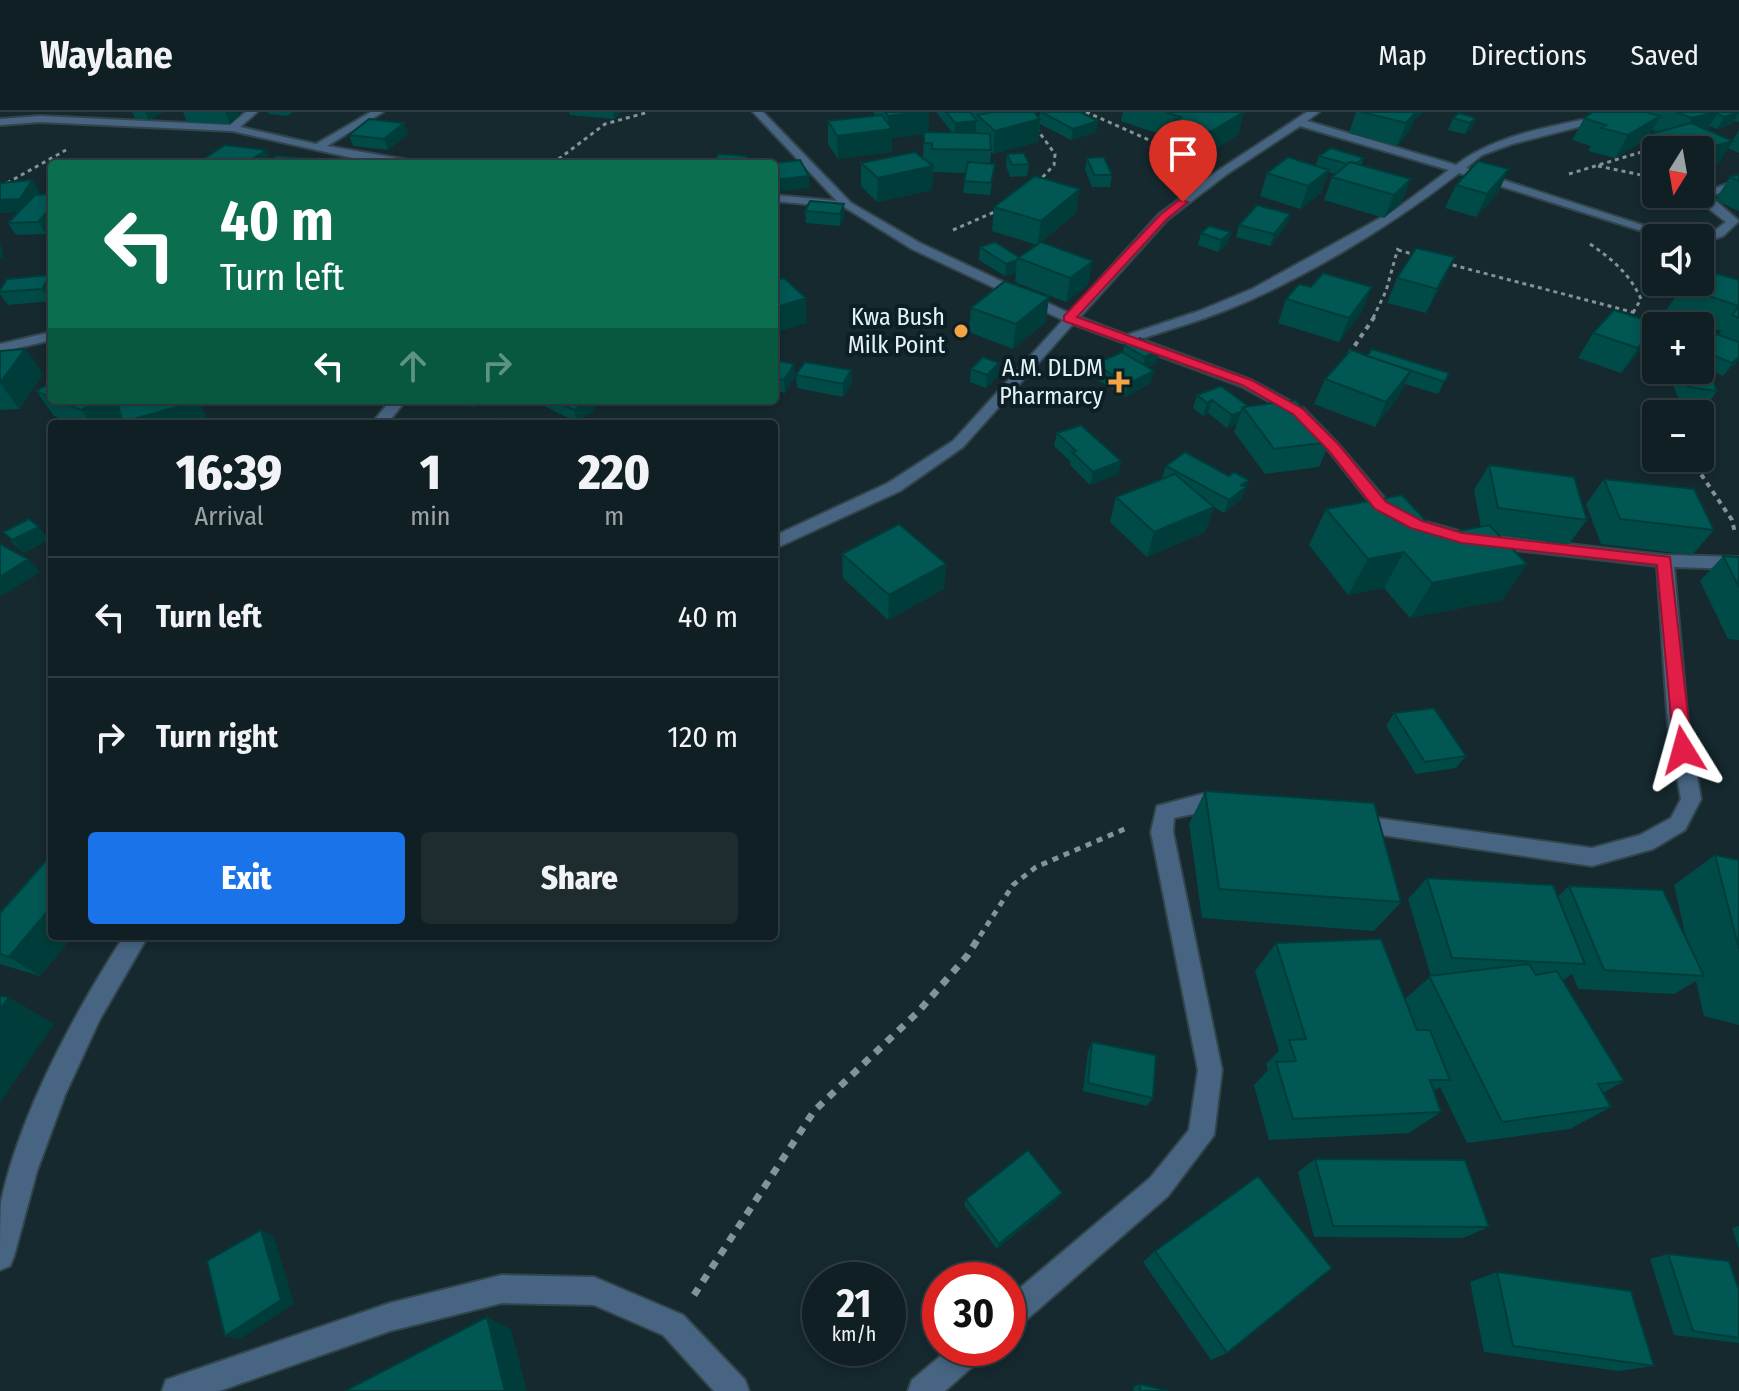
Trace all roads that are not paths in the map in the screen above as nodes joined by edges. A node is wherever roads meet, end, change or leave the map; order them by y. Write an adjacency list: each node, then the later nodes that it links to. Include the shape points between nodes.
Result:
1 (252, 112): 8 (street)
2 (378, 112): 9 (street)
3 (758, 112): 14 (street)
4 (1314, 112): 7 (street)
5 (1626, 113): 11 (street, via 1508,142)
6 (0, 122): 8 (street, via 40,119)
7 (1299, 122): 11 (street); 17 (street, via 1163,217)
8 (232, 128): 9 (street)
9 (318, 147): 10 (street)
10 (386, 160)
11 (1455, 168): 15 (street); 19 (street, via 1399,213 1257,292)
12 (1739, 183): 16 (street, via 1704,194 1733,221)
13 (778, 198): 14 (street)
14 (847, 205): 17 (street, via 916,246)
15 (1642, 227)
16 (1714, 236)
17 (1069, 318): 19 (street); 23 (street, via 958,444 894,487)
18 (48, 337): 20 (street)
19 (1130, 338): 24 (street, via 1246,383 1298,411 1381,505 1417,525 1462,538)
20 (0, 348)
21 (396, 404): 22 (street)
22 (382, 420)
23 (778, 541)
24 (1665, 561): 25 (street); 27 (street, via 1678,725 1691,799 1678,824 1645,843 1592,857)
25 (1739, 563)
26 (1249, 809): 30 (street, via 1202,803 1164,812 1169,879 1210,1070 1201,1135 1159,1187)
27 (1327, 820)
28 (134, 940): 29 (street, via 106,982 55,1084 15,1194)
29 (0, 1256)
30 (1026, 1302)
31 (951, 1366): 34 (street)
32 (177, 1391): 33 (street, via 390,1317 502,1289 594,1291 673,1325)
33 (734, 1391)
34 (923, 1391)

